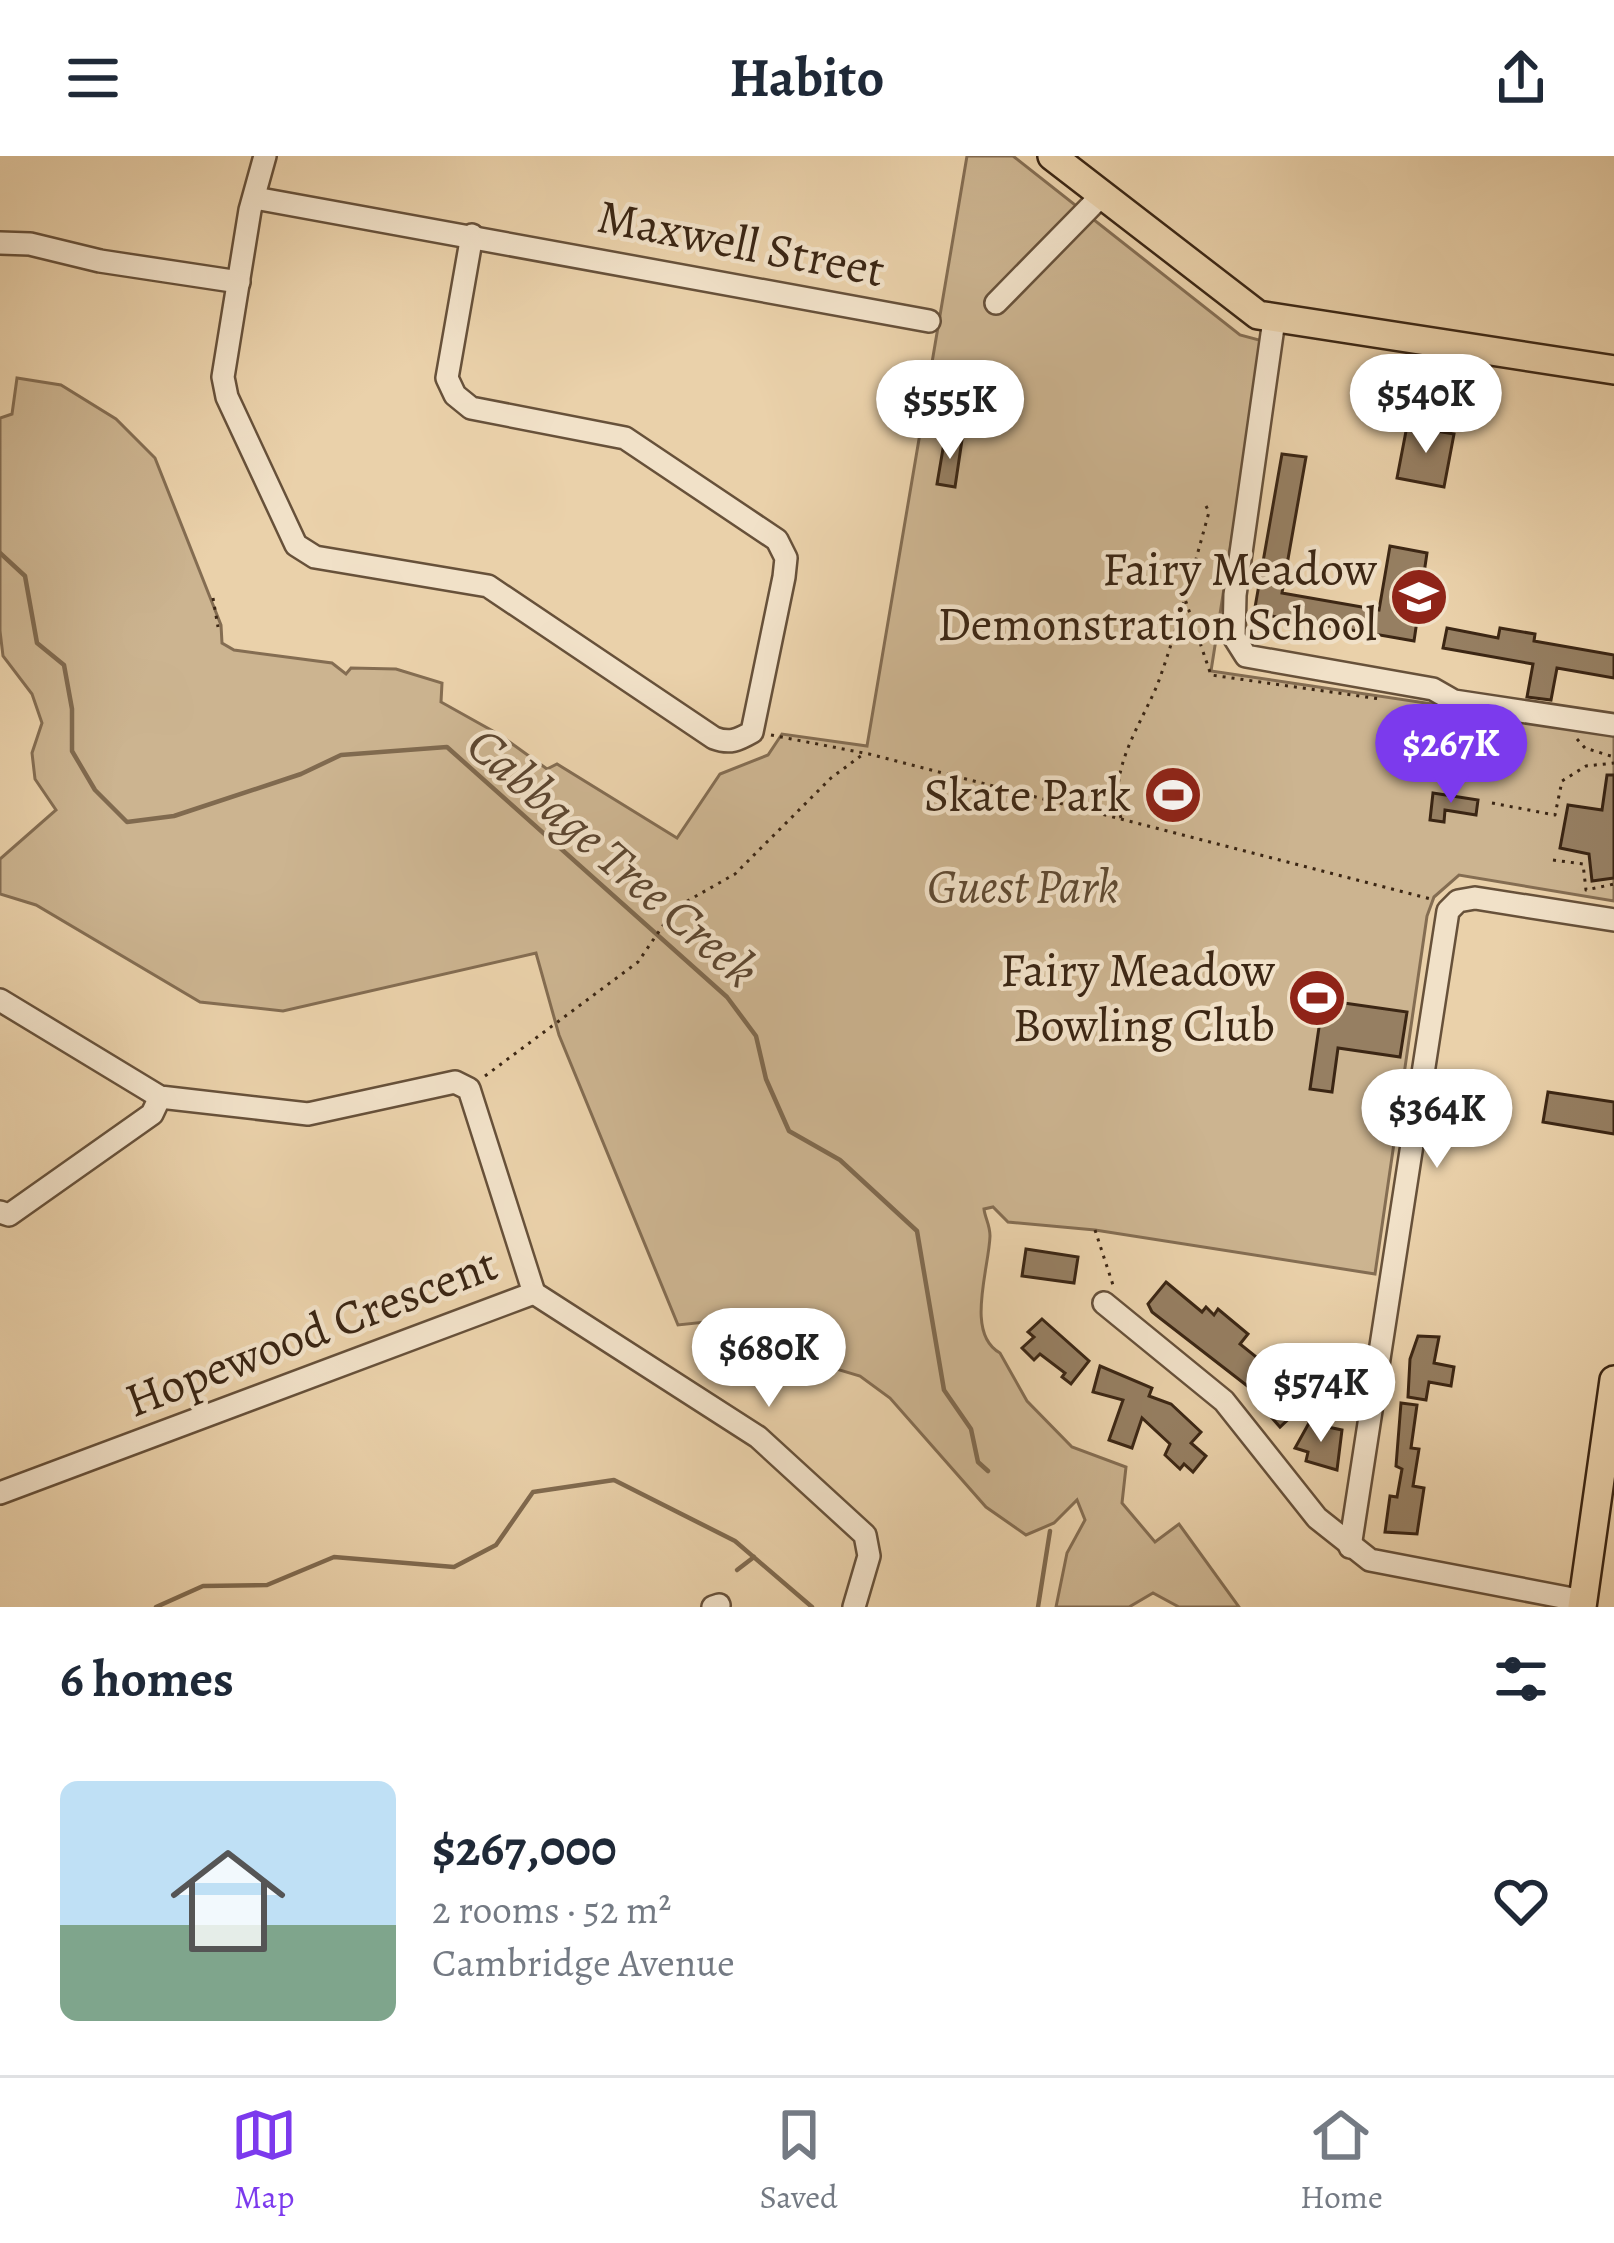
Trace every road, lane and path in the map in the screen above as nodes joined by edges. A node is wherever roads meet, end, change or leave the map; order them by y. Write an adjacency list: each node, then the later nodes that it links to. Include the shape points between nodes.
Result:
1 (265, 156): 4 (street)
2 (1052, 156): 3 (main road)
3 (1101, 196): 8 (street); 10 (main road, via 1234,300)
4 (254, 198): 5 (street, Maxwell Street); 7 (street)
5 (472, 235): 9 (street, Maxwell Street); 18 (street, via 447,378 455,395 471,408 626,438 777,540 784,577)
6 (0, 243): 7 (street)
7 (239, 282): 18 (street, via 226,397 296,544 315,556 488,586 714,738 726,743)
8 (996, 303)
9 (928, 320)
10 (1274, 320): 11 (main road); 17 (street, via 1235,596 1234,637 1246,656)
11 (1614, 370)
12 (1206, 506): 14 (path)
13 (213, 598): 15 (path)
14 (1185, 599): 16 (path, via 1211,675); 22 (path, via 1117,788)
15 (218, 627)
16 (1397, 702)
17 (1614, 725)
18 (752, 732): 19 (path)
19 (863, 754): 22 (path); 28 (path, via 735,874 675,908 638,962)
20 (1614, 763): 21 (path, via 1586,766 1562,781 1555,815)
21 (1492, 802)
22 (1121, 819): 25 (path, via 1433,900)
23 (1553, 860): 24 (path, via 1583,864 1586,890)
24 (1614, 884)
25 (1431, 908)
26 (1614, 920): 37 (street, via 1475,898 1448,911)
27 (0, 1000): 29 (street)
28 (469, 1088): 29 (street, via 455,1082 308,1114); 32 (street)
29 (160, 1097): 30 (street, via 152,1114 9,1215)
30 (0, 1212)
31 (1095, 1230): 33 (path, via 1113,1285)
32 (534, 1293): 36 (street, Hopewood Crescent); 39 (street, Hopewood Crescent, via 758,1437 865,1535 869,1556)
33 (1104, 1304): 37 (street, via 1224,1401 1317,1518)
34 (1614, 1380): 35 (main road)
35 (1611, 1423): 38 (main road)
36 (0, 1493)
37 (1350, 1547): 38 (street, via 1396,1568)
38 (1582, 1604)
39 (854, 1607)

